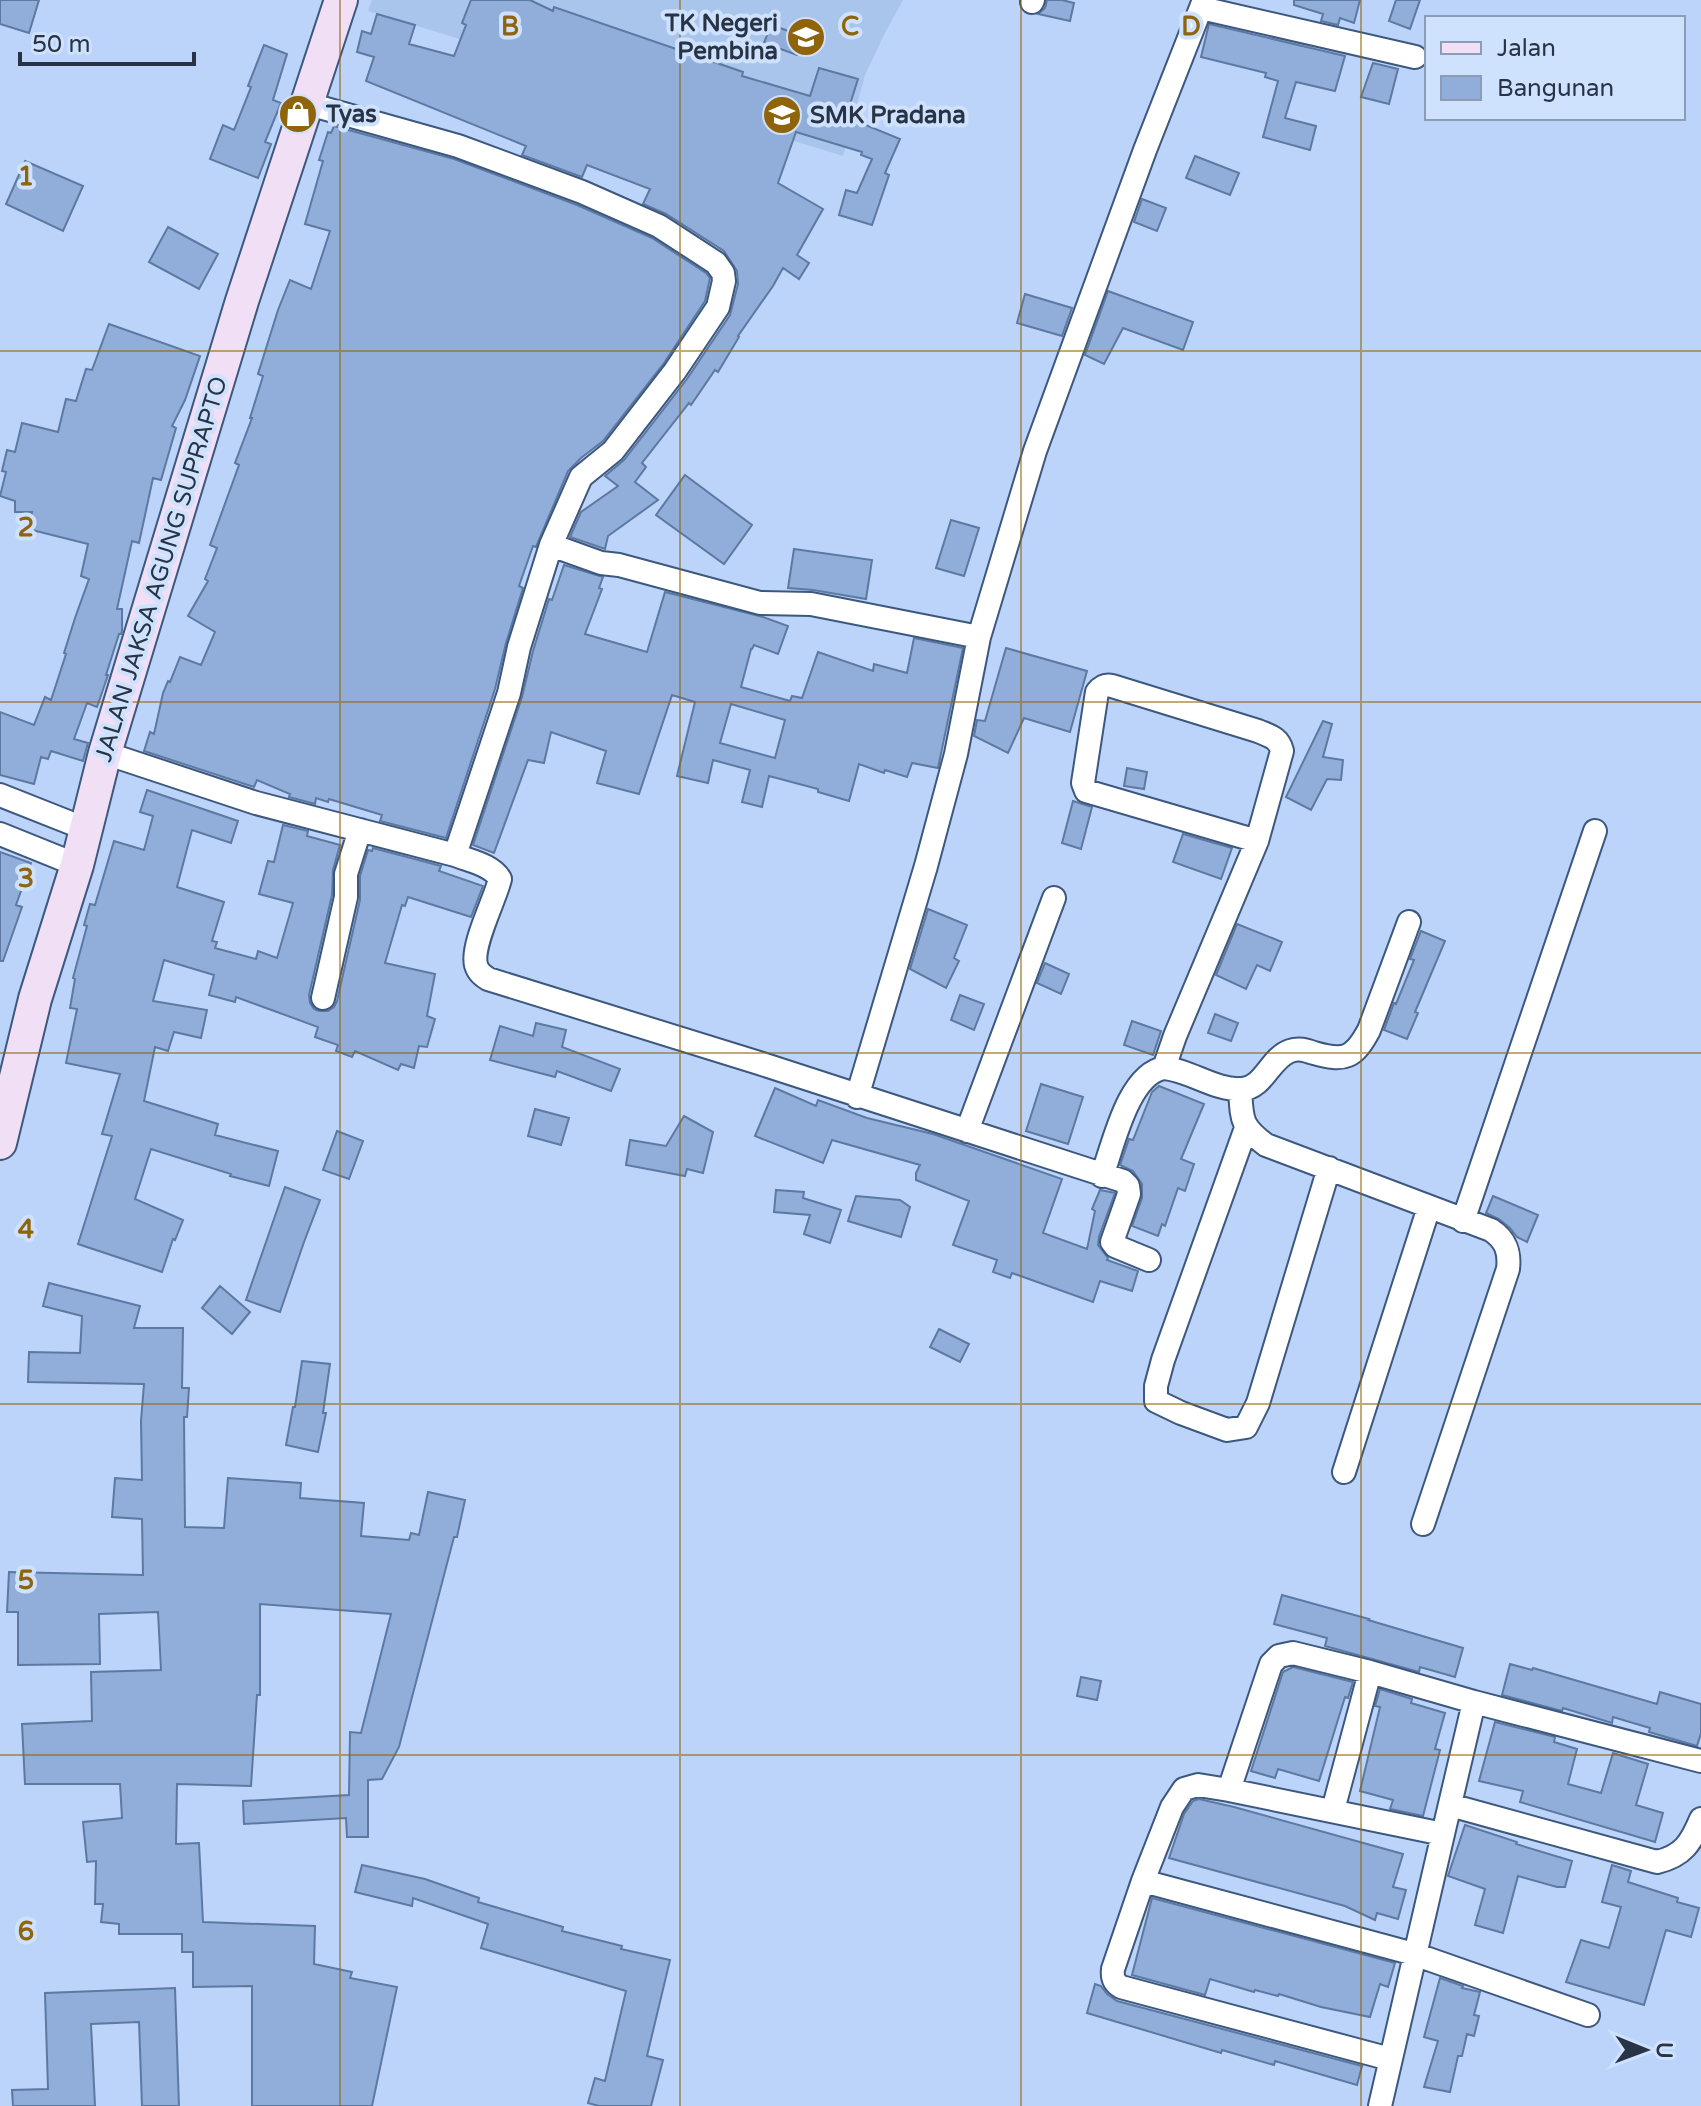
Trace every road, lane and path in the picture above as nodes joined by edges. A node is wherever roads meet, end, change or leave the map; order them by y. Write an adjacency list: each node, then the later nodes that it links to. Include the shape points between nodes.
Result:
1 (341, 0): 4 (main road, JALAN JAKSA AGUNG SUPRAPTO)
2 (1202, 4): 3 (street); 6 (street, via 1035,451)
3 (1415, 57)
4 (305, 103): 5 (street, via 458,146 582,192 659,226 723,273 718,307 613,451 581,477); 7 (main road, JALAN JAKSA AGUNG SUPRAPTO)
5 (551, 545): 6 (street, via 760,603 811,604); 14 (street)
6 (979, 637): 21 (street, via 956,754)
7 (105, 753): 9 (main road, JALAN JAKSA AGUNG SUPRAPTO); 10 (street, via 256,803)
8 (0, 795): 9 (street)
9 (86, 829): 15 (main road, JALAN JAKSA AGUNG SUPRAPTO)
10 (360, 830): 14 (street); 18 (street, via 346,874 346,897)
11 (1595, 831): 28 (street)
12 (0, 834): 15 (street)
13 (1257, 841): 13 (street, via 1281,761 1281,743 1258,731 1112,686 1100,688 1083,783 1086,791); 19 (street)
14 (455, 855): 21 (street, via 492,870 500,879 476,947 475,963 488,979)
15 (77, 865): 24 (main road, JALAN JAKSA AGUNG SUPRAPTO, via 35,999)
16 (1054, 898): 23 (street)
17 (1409, 922): 20 (street, via 1369,1030 1352,1054 1341,1058 1293,1050 1255,1085)
18 (323, 998)
19 (1164, 1068): 20 (street); 26 (street, via 1146,1077 1129,1101)
20 (1240, 1089): 22 (street)
21 (857, 1097): 23 (street)
22 (1246, 1128): 25 (street, via 1266,1145); 25 (street, via 1163,1360 1156,1401 1227,1430 1246,1427 1258,1403)
23 (967, 1131): 26 (street)
24 (0, 1143)
25 (1329, 1168): 27 (street)
26 (1102, 1176): 29 (street, via 1127,1183 1129,1190 1113,1244)
27 (1429, 1207): 28 (street); 30 (street)
28 (1463, 1221): 31 (street, via 1505,1241 1508,1269)
29 (1149, 1260)
30 (1344, 1472)
31 (1423, 1524)
32 (1370, 1672): 33 (street); 35 (street, via 1293,1653 1275,1659); 37 (street)
33 (1474, 1702): 34 (street); 36 (street)
34 (1701, 1761)
35 (1229, 1790): 37 (street); 40 (street, via 1198,1785 1184,1789)
36 (1450, 1805): 38 (street, via 1657,1862 1677,1856); 39 (street)
37 (1333, 1810): 39 (street)
38 (1701, 1819)
39 (1443, 1834): 41 (street)
40 (1143, 1881): 41 (street); 43 (street, via 1113,1969 1121,1987)
41 (1414, 1954): 42 (street); 43 (street)
42 (1588, 2015)
43 (1390, 2059): 44 (street)
44 (1380, 2106)

